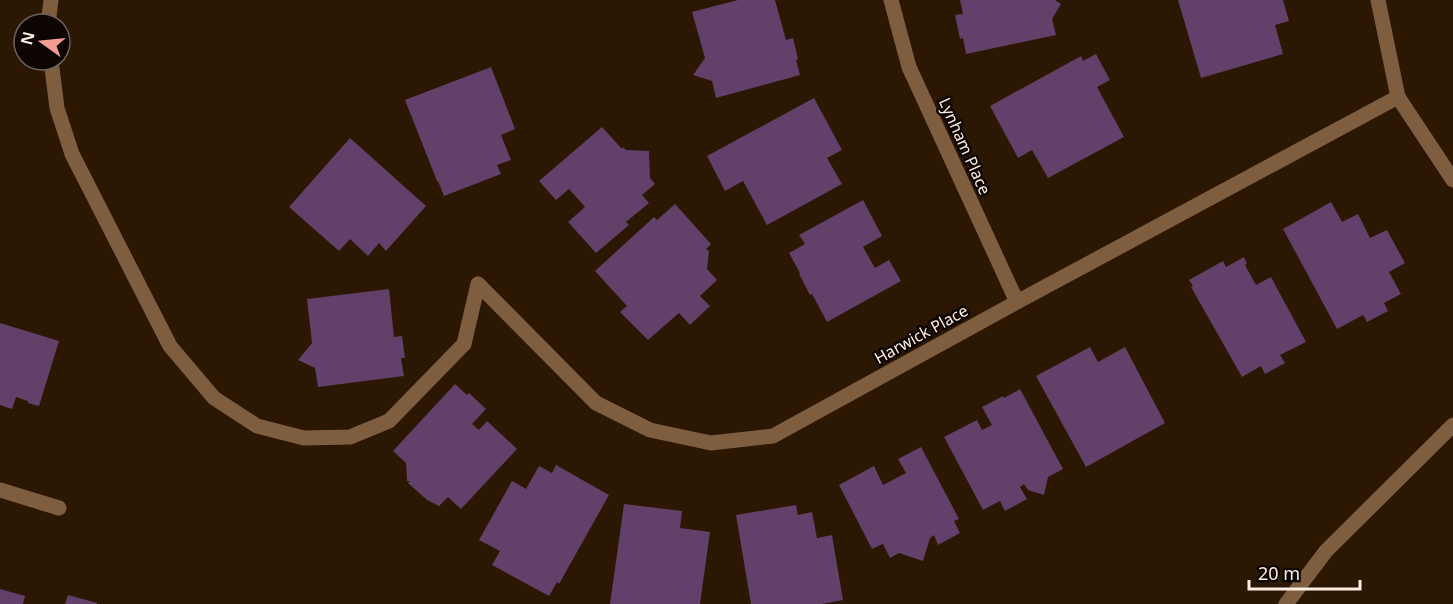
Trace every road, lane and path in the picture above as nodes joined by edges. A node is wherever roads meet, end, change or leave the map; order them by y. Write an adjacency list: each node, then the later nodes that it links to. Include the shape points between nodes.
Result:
1 (891, 0): 6 (street, Lynham Place, via 909,67)
2 (1378, 0): 4 (street)
3 (52, 72): 6 (street, Harwick Place, via 57,108 72,154 170,346 214,398 257,426 304,438 350,437 389,421 464,344 478,284 596,403 650,430 711,443 773,436)
4 (1398, 98): 5 (street); 6 (street, Harwick Place)
5 (1453, 180)
6 (1017, 302)
7 (1453, 425): 10 (street, via 1326,551)
8 (0, 490): 9 (street)
9 (59, 508)
10 (1286, 604)

